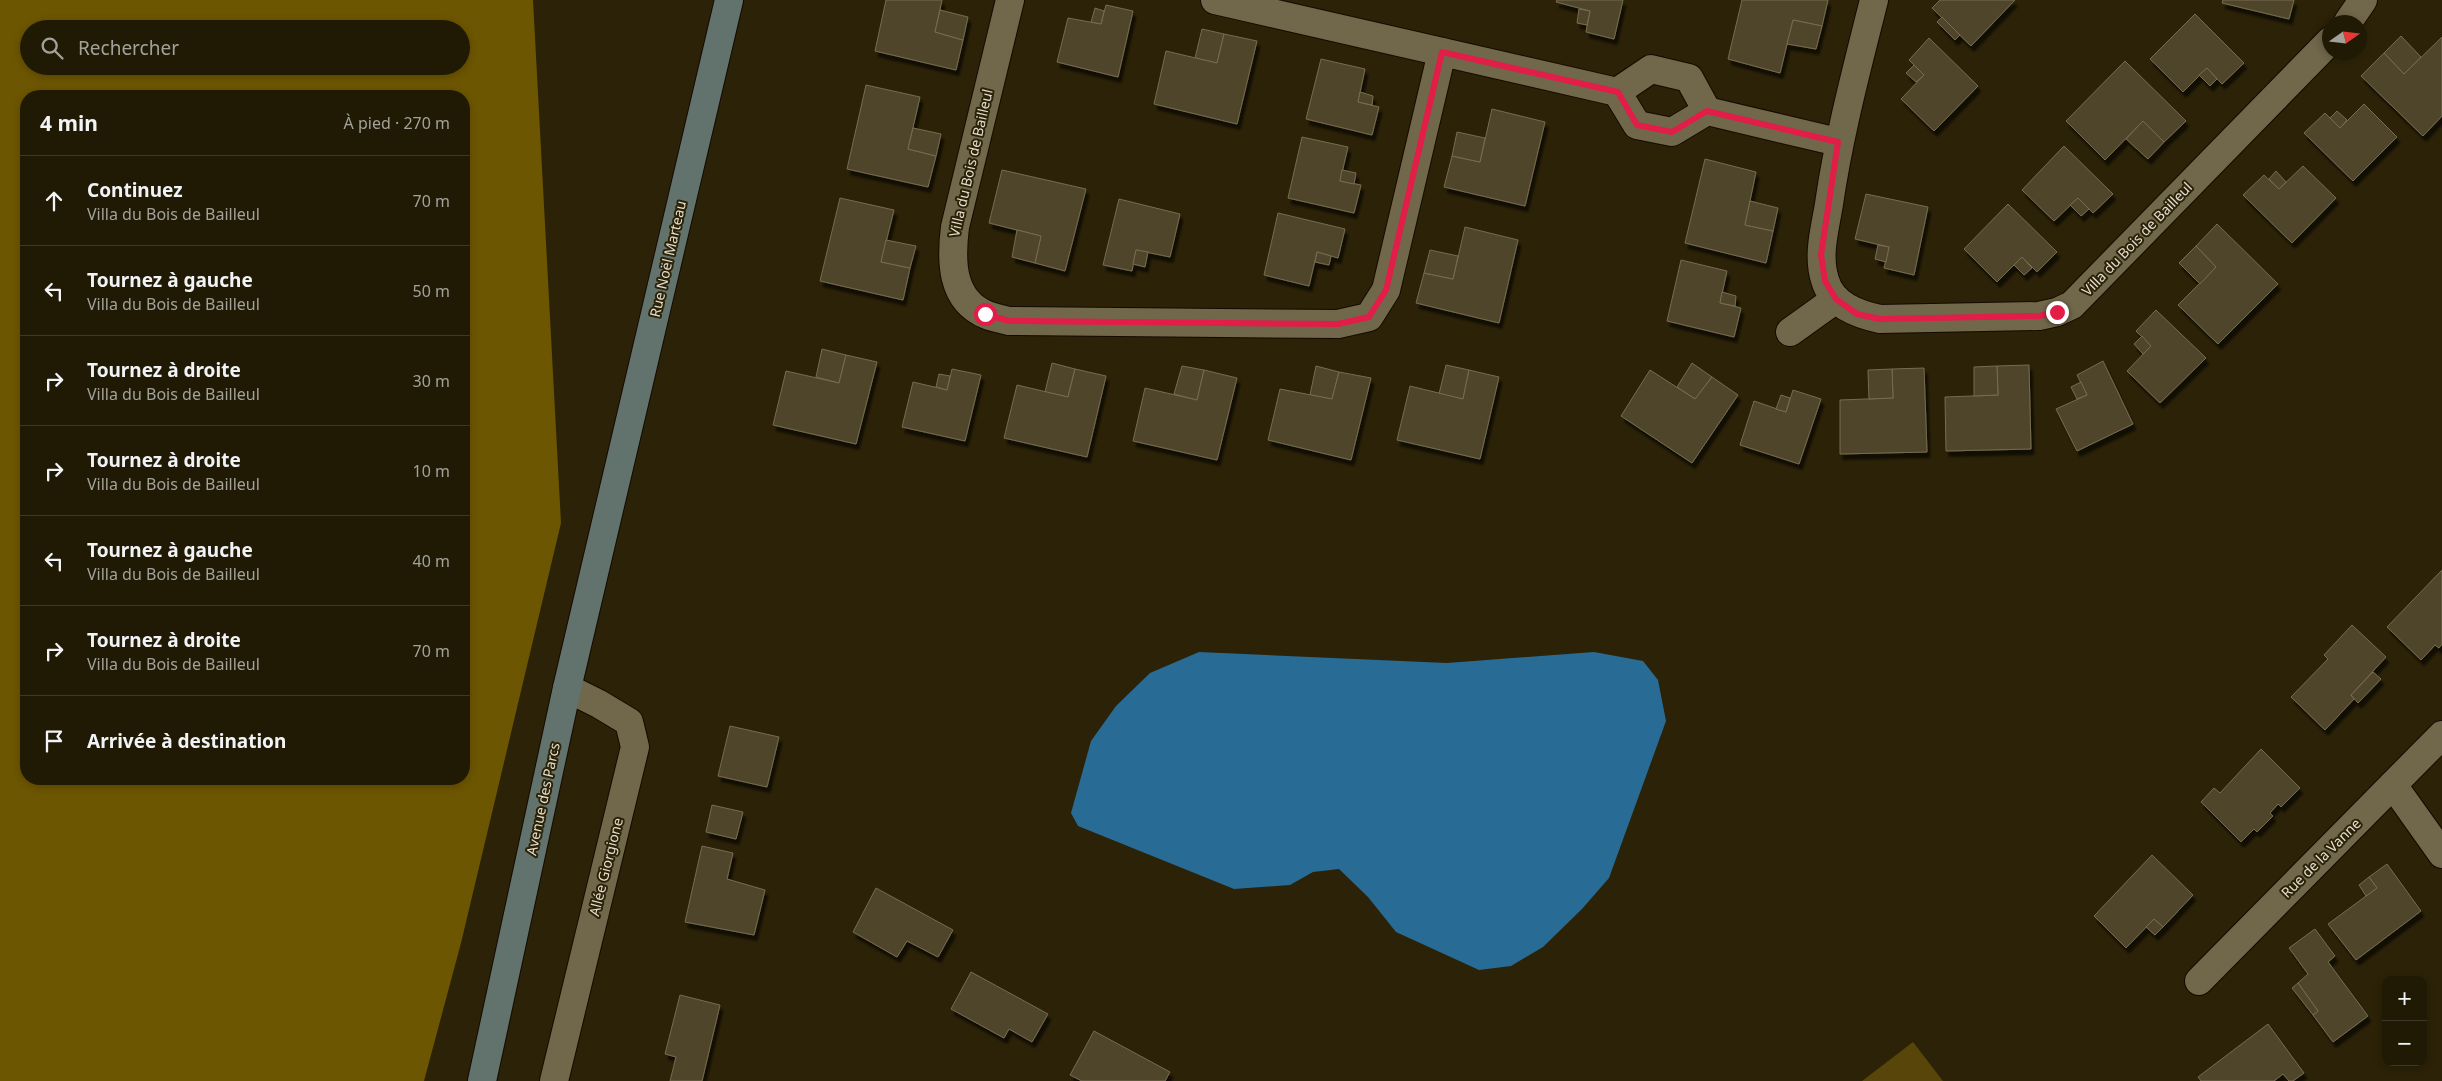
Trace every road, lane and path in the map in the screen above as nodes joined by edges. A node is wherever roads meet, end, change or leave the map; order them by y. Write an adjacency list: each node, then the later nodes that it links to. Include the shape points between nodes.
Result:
1 (729, 0): 14 (street, Rue Noël Marteau)
2 (1010, 0): 8 (street, Villa du Bois de Bailleul, via 955,227 952,256 956,281 968,300 985,314 1009,321 1338,324 1369,317 1386,290)
3 (1215, 0): 8 (street)
4 (1874, 0): 11 (street, Villa du Bois de Bailleul)
5 (2363, 0): 6 (street)
6 (2353, 15)
7 (2322, 49): 12 (street, Villa du Bois de Bailleul, via 2072,305 2039,316 1880,319 1857,314)
8 (1442, 52): 9 (street)
9 (1618, 92): 10 (street, via 1637,125 1672,132); 10 (street, via 1651,69 1689,78)
10 (1707, 111): 11 (street)
11 (1838, 142): 12 (street, Villa du Bois de Bailleul, via 1821,255 1825,281)
12 (1836, 299): 13 (street)
13 (1790, 332)
14 (607, 518): 15 (street, Avenue des Parcs)
15 (567, 688): 20 (street, Avenue des Parcs); 21 (street, Allée Giorgione, via 629,722 635,747)
16 (2442, 735): 17 (street, Rue de la Vanne)
17 (2393, 786): 18 (street); 19 (street, Rue de la Vanne)
18 (2442, 854)
19 (2199, 981)
20 (482, 1081)
21 (554, 1081)

